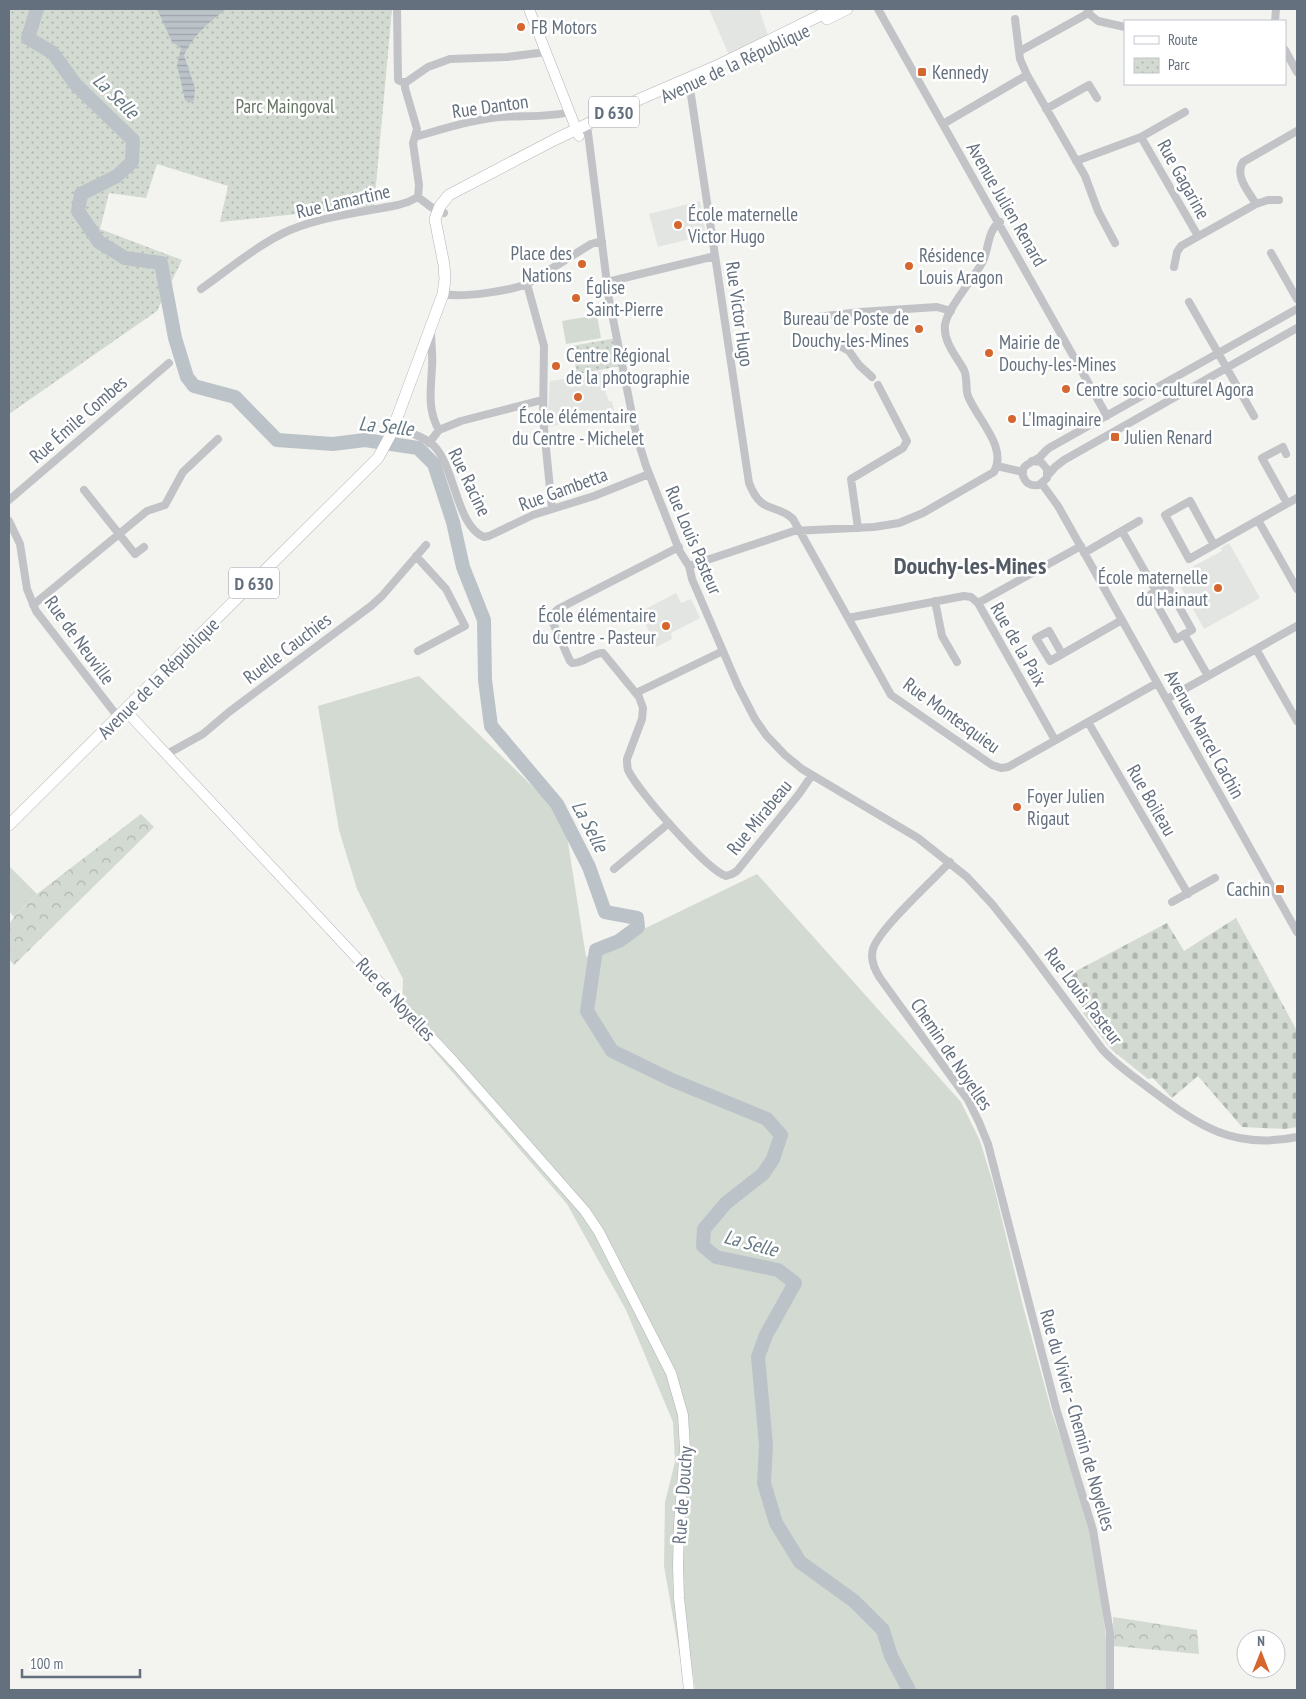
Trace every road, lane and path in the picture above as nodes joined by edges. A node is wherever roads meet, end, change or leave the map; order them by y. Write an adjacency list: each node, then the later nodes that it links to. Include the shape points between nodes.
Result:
1 (397, 9): 14 (street, via 398,80)
2 (529, 9): 9 (street)
3 (878, 9): 19 (street, Avenue Julien Renard)
4 (839, 10): 13 (main road, Avenue de la République / D 630)
5 (1089, 11): 7 (street, via 1098,21); 8 (street)
6 (1015, 19): 8 (street)
7 (1124, 27)
8 (1020, 51): 12 (street)
9 (546, 52): 14 (street, via 450,59 428,67); 17 (street)
10 (1286, 52): 11 (street)
11 (1297, 72)
12 (1027, 75): 16 (street); 19 (street)
13 (688, 82): 20 (main road, Avenue de la République / D 630, via 633,102); 34 (street, Rue Victor Hugo)
14 (406, 83): 22 (street, via 416,125)
15 (1097, 98): 16 (street, via 1089,85)
16 (1046, 109): 24 (street)
17 (570, 112): 20 (street); 22 (street, Rue Danton, via 491,118)
18 (1185, 112): 23 (street, Rue Gagarine)
19 (943, 124): 29 (street, Avenue Julien Renard)
20 (582, 130): 28 (main road, Avenue de la République / D 630, via 458,189 445,199); 31 (street, Rue Louis Pasteur)
21 (1297, 131): 27 (street, via 1244,160 1241,165 1240,177)
22 (415, 137): 25 (street)
23 (1142, 137): 24 (street, Rue Gagarine); 30 (street, Rue Gagarine)
24 (1076, 161): 32 (street)
25 (418, 197): 28 (street, Rue Lamartine); 38 (street, Rue Lamartine, via 289,231)
26 (1279, 200): 27 (street, Rue Gagarine)
27 (1256, 204): 30 (street, Rue Gagarine)
28 (441, 212): 39 (main road, Avenue de la République / D 630, via 435,222 445,279)
29 (1000, 222): 43 (street, via 992,232 982,262); 54 (street, Avenue Julien Renard)
30 (1198, 236): 35 (street, Rue Gagarine, via 1180,248)
31 (602, 241): 36 (street, Rue Louis Pasteur); 37 (street, via 587,246)
32 (1115, 242)
33 (1271, 253): 40 (street)
34 (715, 256): 36 (street); 76 (street, Rue Victor Hugo, via 751,488 761,503 788,515)
35 (1174, 267)
36 (607, 282): 64 (street, Rue Louis Pasteur, via 636,434)
37 (528, 284): 39 (street, via 459,295); 53 (street, via 544,346)
38 (201, 289)
39 (443, 294): 46 (main road, Avenue de la République / D 630)
40 (1297, 299)
41 (1188, 302): 48 (street)
42 (1297, 308): 48 (street)
43 (951, 311): 44 (street, via 940,307); 62 (street, via 945,334 966,375 968,396 995,446)
44 (792, 320)
45 (1297, 328): 50 (street)
46 (431, 330): 56 (main road, Avenue de la République / D 630); 57 (street, Avenue de la République, via 430,401)
47 (840, 346): 51 (street, via 849,351)
48 (1218, 353): 50 (street); 54 (street)
49 (169, 363): 69 (street, Rue Émile Combes)
50 (1226, 368): 55 (street); 65 (street, via 1064,460)
51 (872, 377)
52 (878, 385): 75 (street, via 907,441 903,448 851,479)
53 (542, 400): 57 (street, via 467,419); 71 (street)
54 (1107, 416): 61 (street)
55 (1254, 416)
56 (393, 430): 59 (street, Rue Racine); 105 (main road, Avenue de la République / D 630, via 372,465)
57 (439, 430): 59 (street)
58 (218, 439): 78 (street, via 185,470 165,505 147,510)
59 (430, 443): 79 (street, Rue Racine, via 444,460 467,518 479,534)
60 (1286, 454): 70 (street, via 1282,447 1262,458)
61 (1032, 461): 63 (street); 65 (street, via 1044,464)
62 (997, 466): 63 (street); 75 (street, via 991,475 918,516 887,525)
63 (1022, 472): 66 (street, via 1030,485)
64 (649, 474): 71 (street, Rue Gambetta); 83 (street, Rue Louis Pasteur)
65 (1048, 475): 66 (street)
66 (1042, 484): 84 (street, Avenue Marcel Cachin)
67 (84, 490): 78 (street)
68 (1297, 498): 70 (street)
69 (9, 500)
70 (1287, 503): 72 (street)
71 (552, 509): 79 (street, Rue Gambetta)
72 (1258, 520): 81 (street); 87 (street)
73 (9, 521): 91 (street, Rue de Neuville, via 20,544 27,589)
74 (1139, 521): 77 (street)
75 (858, 528): 76 (street)
76 (799, 530): 86 (street); 92 (street, Rue Montesquieu)
77 (1122, 531): 84 (street); 88 (street, Avenue Marcel Cachin)
78 (119, 534): 82 (street, via 135,554); 91 (street)
79 (490, 536)
80 (426, 545): 85 (street, Ruelle Cauchies)
81 (1214, 545): 81 (street, via 1190,501 1165,515 1189,559)
82 (144, 547)
83 (679, 547): 86 (street, Rue Louis Pasteur); 103 (street, via 552,614 572,663 603,654)
84 (1082, 550): 90 (street); 93 (street, Avenue Marcel Cachin)
85 (416, 556): 97 (street, via 446,589 465,626); 109 (street, Ruelle Cauchies, via 375,603 203,734)
86 (689, 566): 98 (street, Rue Louis Pasteur)
87 (1297, 589)
88 (1156, 591): 95 (street, Avenue Marcel Cachin, via 1151,594 1176,639); 95 (street, Avenue Marcel Cachin, via 1167,586 1192,630)
89 (935, 601): 90 (street, Rue de la Paix, via 968,596); 92 (street, Rue de la Paix); 100 (street, via 942,636)
90 (978, 603): 108 (street, Rue de la Paix)
91 (33, 605): 105 (street, Rue de Neuville, via 46,626)
92 (848, 618): 108 (street, Rue Montesquieu, via 894,697 992,765 1008,767)
93 (1122, 620): 99 (street); 102 (street, Avenue Marcel Cachin)
94 (1297, 626): 96 (street)
95 (1184, 634): 101 (street, Avenue Marcel Cachin)
96 (1256, 649): 101 (street); 106 (street)
97 (418, 651)
98 (723, 651): 103 (street); 110 (street, Rue Louis Pasteur, via 766,735 784,755)
99 (1062, 654)
100 (958, 662)
101 (1208, 676): 104 (street)
102 (1157, 683): 104 (street, Avenue Marcel Cachin); 107 (street, Rue Montesquieu)
103 (636, 693): 111 (street, via 643,715 627,766 636,783)
104 (1167, 699): 118 (street, Avenue Marcel Cachin)
105 (122, 714): 109 (street, Rue de Noyelles); 112 (main road, Avenue de la République / D 630)
106 (1297, 721)
107 (1088, 722): 108 (street, Rue Montesquieu); 116 (street, Rue Boileau)
108 (1055, 740)
109 (167, 754): 122 (street, Rue de Noyelles, via 458,1066 579,1204 599,1232)
110 (812, 775): 111 (street, Rue Mirabeau, via 737,871 729,876 717,871); 113 (street, Rue Louis Pasteur, via 918,838)
111 (669, 824): 114 (street)
112 (9, 825)
113 (950, 862): 120 (street, Rue Louis Pasteur, via 992,904 1117,1064 1184,1114 1222,1134 1256,1141); 121 (street, Chemin de Noyelles, via 884,931 873,949 872,960 880,978 971,1106 986,1137)
114 (614, 869)
115 (1215, 878): 116 (street)
116 (1188, 894): 117 (street)
117 (1172, 902)
118 (1294, 921): 119 (street, Avenue Marcel Cachin)
119 (1297, 932)
120 (1297, 1136)
121 (993, 1162): 124 (street, Rue du Vivier - Chemin de Noyelles, via 1056,1408 1092,1530 1109,1625)
122 (639, 1309): 123 (street, Rue de Douchy, via 670,1373 684,1423 678,1567)
123 (689, 1690)
124 (1110, 1690)

